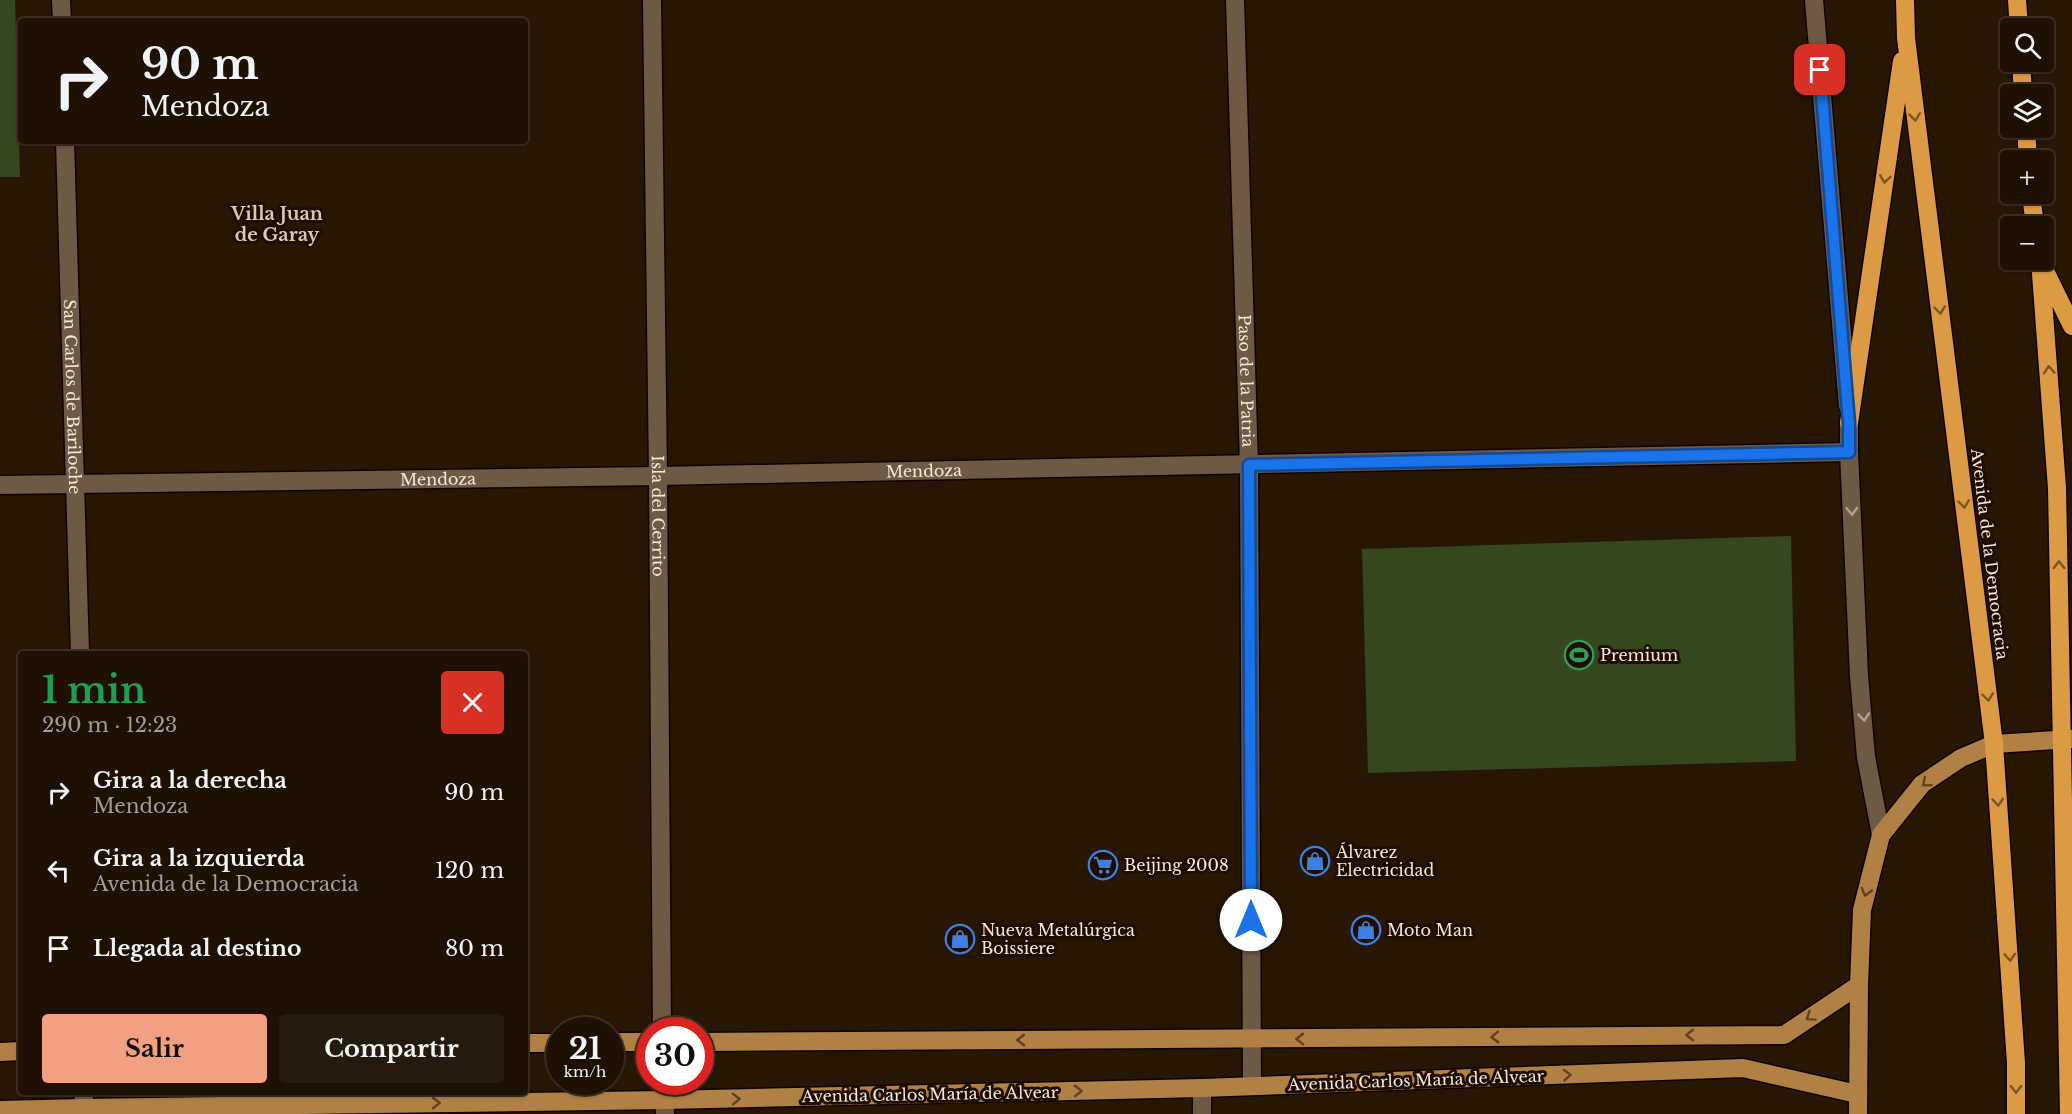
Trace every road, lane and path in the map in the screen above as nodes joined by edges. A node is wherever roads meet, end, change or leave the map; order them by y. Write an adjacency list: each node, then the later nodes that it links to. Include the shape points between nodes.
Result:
1 (61, 0): 7 (street)
2 (652, 0): 17 (street, Isla del Cerrito)
3 (1235, 0): 16 (street, Paso de la Patria)
4 (1814, 0): 14 (street)
5 (1905, 0): 9 (highway, Avenida de la Democracia)
6 (2017, 0): 8 (highway)
7 (62, 18)
8 (2018, 18)
9 (1906, 38): 14 (highway, one-way to 14); 22 (highway, Avenida de la Democracia, one-way to 22)
10 (65, 144): 18 (street, San Carlos de Bariloche)
11 (2041, 270): 21 (highway, one-way to 11, via 2058,488)
12 (2044, 270): 13 (highway)
13 (2072, 326)
14 (1849, 423): 15 (street)
15 (1849, 452): 16 (street, Mendoza); 23 (street, one-way to 23, via 1859,676 1866,757)
16 (1249, 465): 17 (street, Mendoza); 26 (street, Paso de la Patria)
17 (658, 476): 18 (street, Mendoza); 25 (street, Isla del Cerrito)
18 (76, 483): 19 (street, Mendoza); 20 (street, San Carlos de Bariloche)
19 (0, 485)
20 (80, 651)
21 (2067, 739): 22 (main road); 41 (highway)
22 (1994, 744): 23 (main road, one-way to 23, via 1961,758 1922,784); 40 (highway, Avenida de la Democracia, one-way to 40, via 2016,1063)
23 (1881, 835): 24 (main road, one-way to 24, via 1862,910)
24 (1859, 985): 26 (main road, one-way to 26, via 1784,1035); 34 (main road)
25 (662, 1017)
26 (1251, 1040): 27 (main road, one-way to 27); 32 (street, Paso de la Patria)
27 (714, 1042)
28 (528, 1043): 29 (main road)
29 (546, 1043)
30 (18, 1051): 31 (main road)
31 (0, 1052)
32 (1252, 1086): 33 (main road, Avenida Carlos María de Alvear); 34 (main road, Avenida Carlos María de Alvear, one-way to 34, via 1743,1068)
33 (1202, 1088): 36 (main road, Avenida Carlos María de Alvear, one-way to 33); 38 (street)
34 (1857, 1094): 39 (main road)
35 (83, 1105): 36 (main road, Avenida Carlos María de Alvear, one-way to 36); 37 (main road, Avenida Carlos María de Alvear)
36 (665, 1107)
37 (0, 1110)
38 (1202, 1114)
39 (1858, 1114)
40 (2016, 1114)
41 (2068, 1114)

